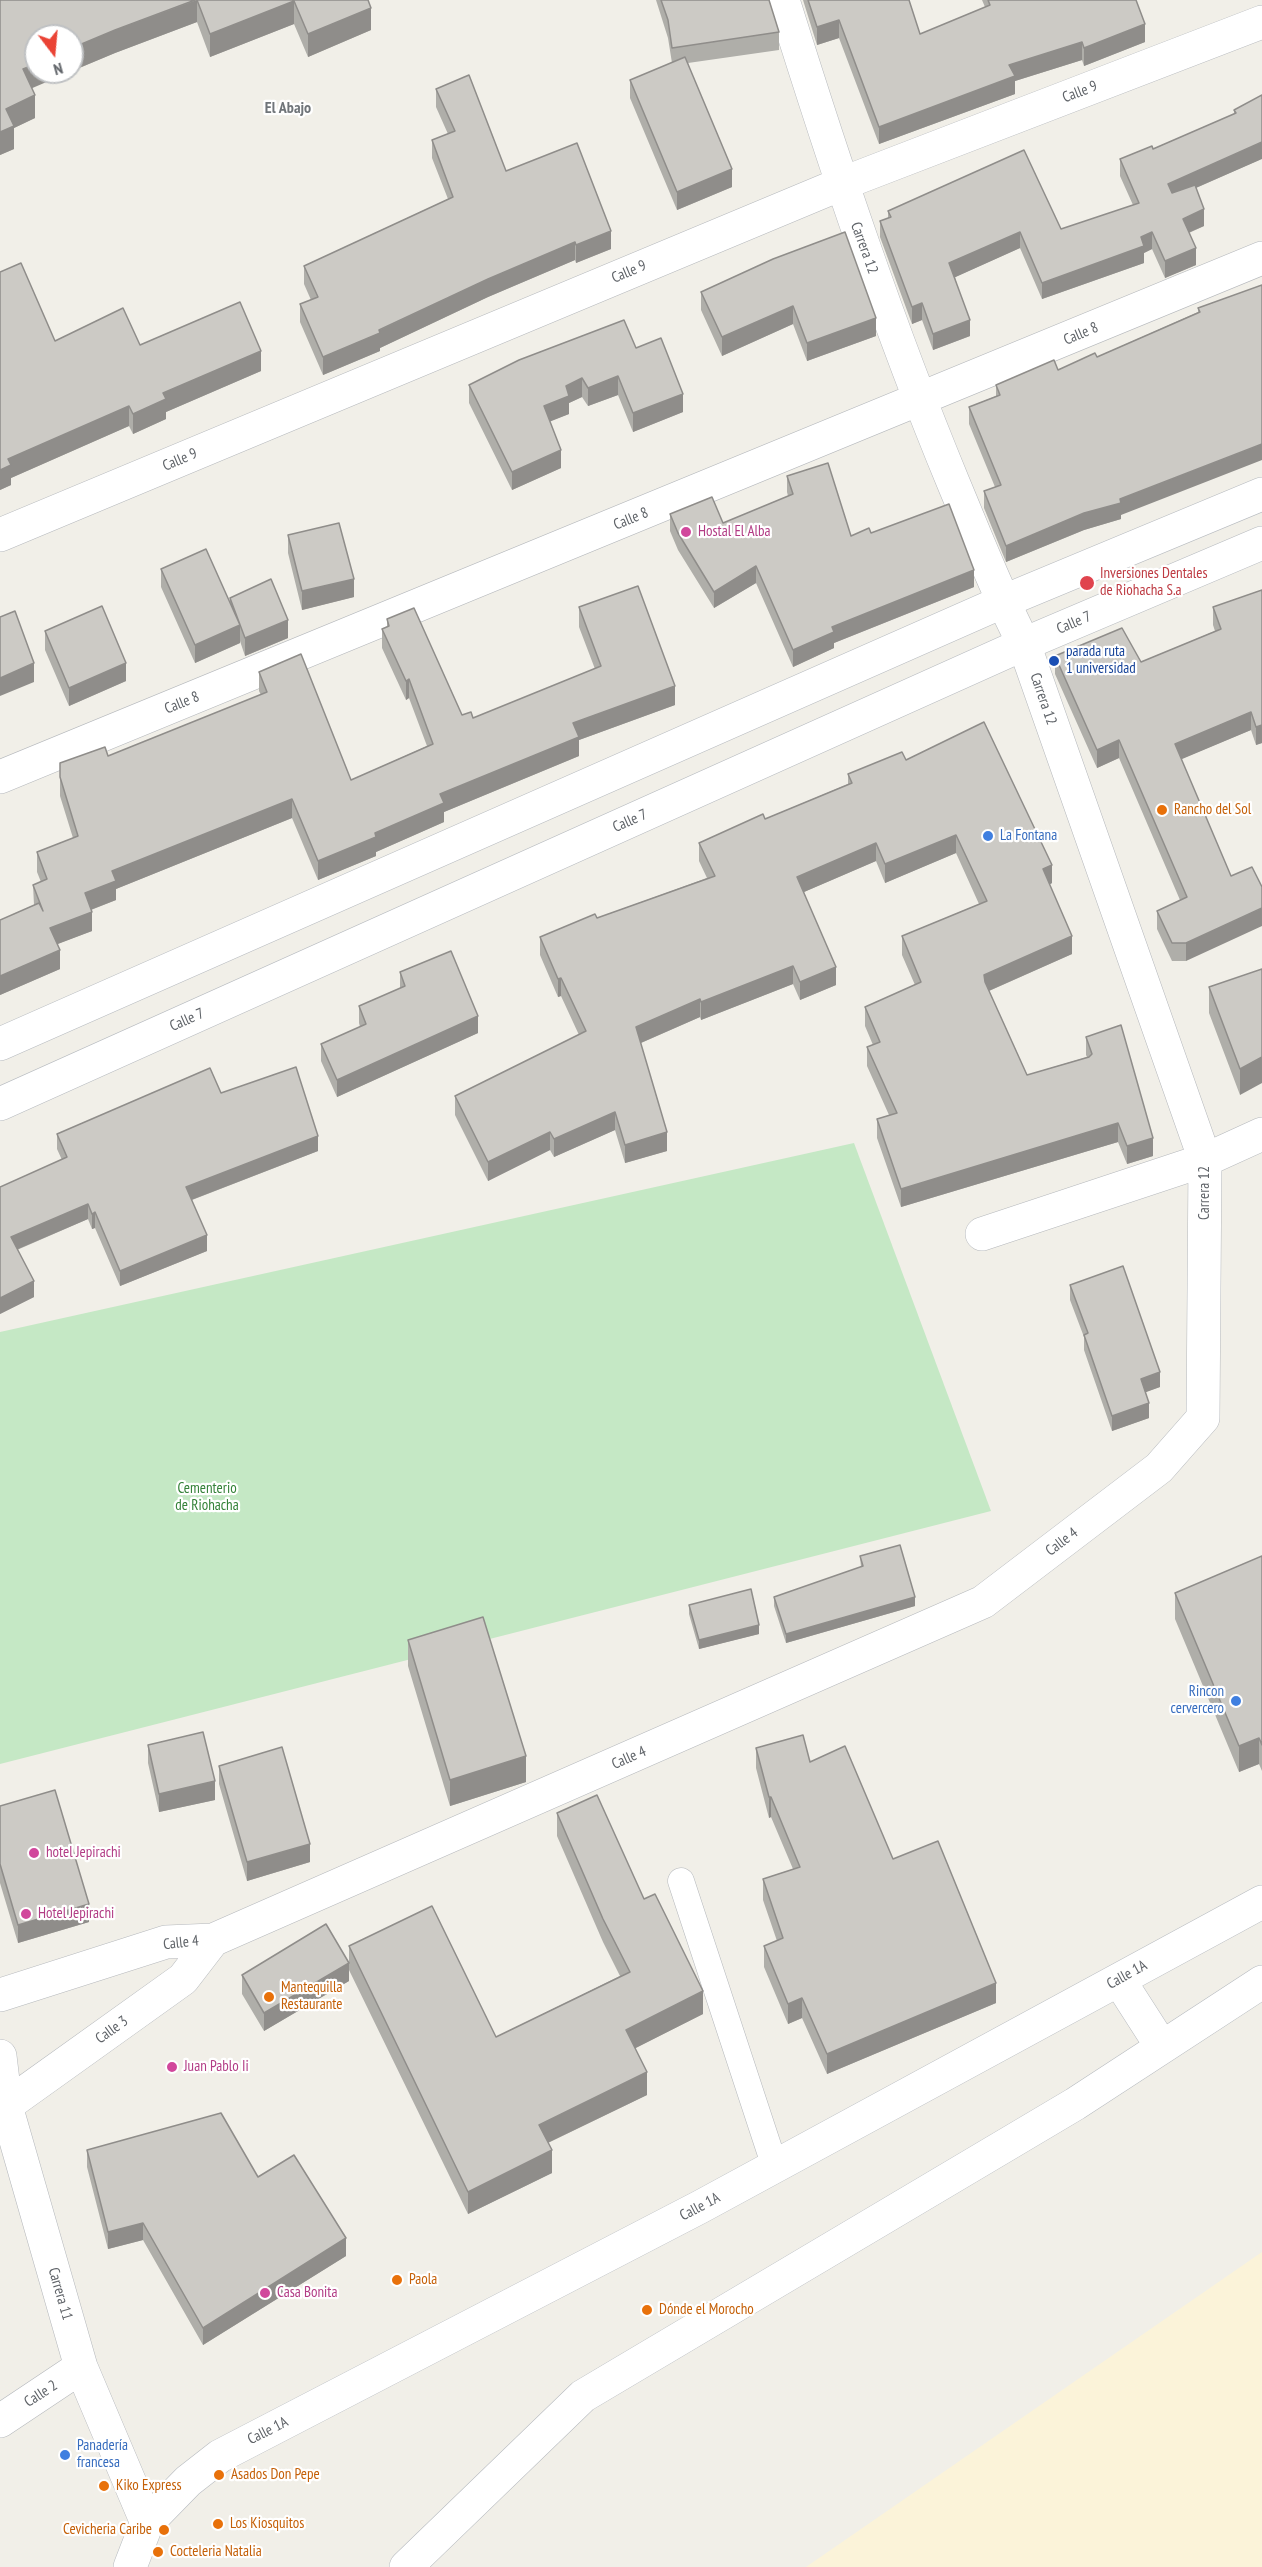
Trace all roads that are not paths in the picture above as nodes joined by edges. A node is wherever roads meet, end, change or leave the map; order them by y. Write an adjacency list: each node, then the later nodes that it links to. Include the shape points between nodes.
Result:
1 (783, 0): 3 (street, Carrera 12)
2 (1262, 22): 3 (street, Calle 9)
3 (841, 184): 5 (street, Carrera 12); 7 (street, Calle 9)
4 (1262, 258): 5 (street, Calle 8)
5 (920, 401): 9 (street, Carrera 12); 11 (street, Calle 8)
6 (1262, 494): 9 (street)
7 (0, 535)
8 (1262, 543): 10 (street, Calle 7)
9 (1002, 602): 10 (street, Carrera 12); 12 (street)
10 (1024, 644): 13 (street, Calle 7); 15 (street, Carrera 12)
11 (0, 777)
12 (0, 1044)
13 (0, 1104)
14 (1262, 1134): 15 (street)
15 (1205, 1160): 16 (street); 17 (street, Carrera 12)
16 (982, 1234)
17 (1203, 1418): 20 (street, Calle 4, via 1159,1468 983,1602)
18 (681, 1881): 27 (lane)
19 (1262, 1902): 21 (street, Calle 1A)
20 (213, 1940): 23 (street, Calle 4, via 166,1942); 26 (street, Calle 3, via 183,1979)
21 (1119, 1980): 24 (street); 27 (street, Calle 1A)
22 (1262, 1982): 24 (street)
23 (0, 1995)
24 (1162, 2047): 33 (street, via 1065,2110 583,2396)
25 (0, 2056): 26 (street, Carrera 11)
26 (3, 2108): 28 (street, Carrera 11)
27 (775, 2167): 30 (street, Calle 1A, via 220,2456 188,2481)
28 (81, 2367): 29 (street, Calle 2); 30 (street, Carrera 11)
29 (0, 2421)
30 (147, 2523): 31 (street); 32 (street)
31 (130, 2567)
32 (146, 2567)
33 (406, 2567)

